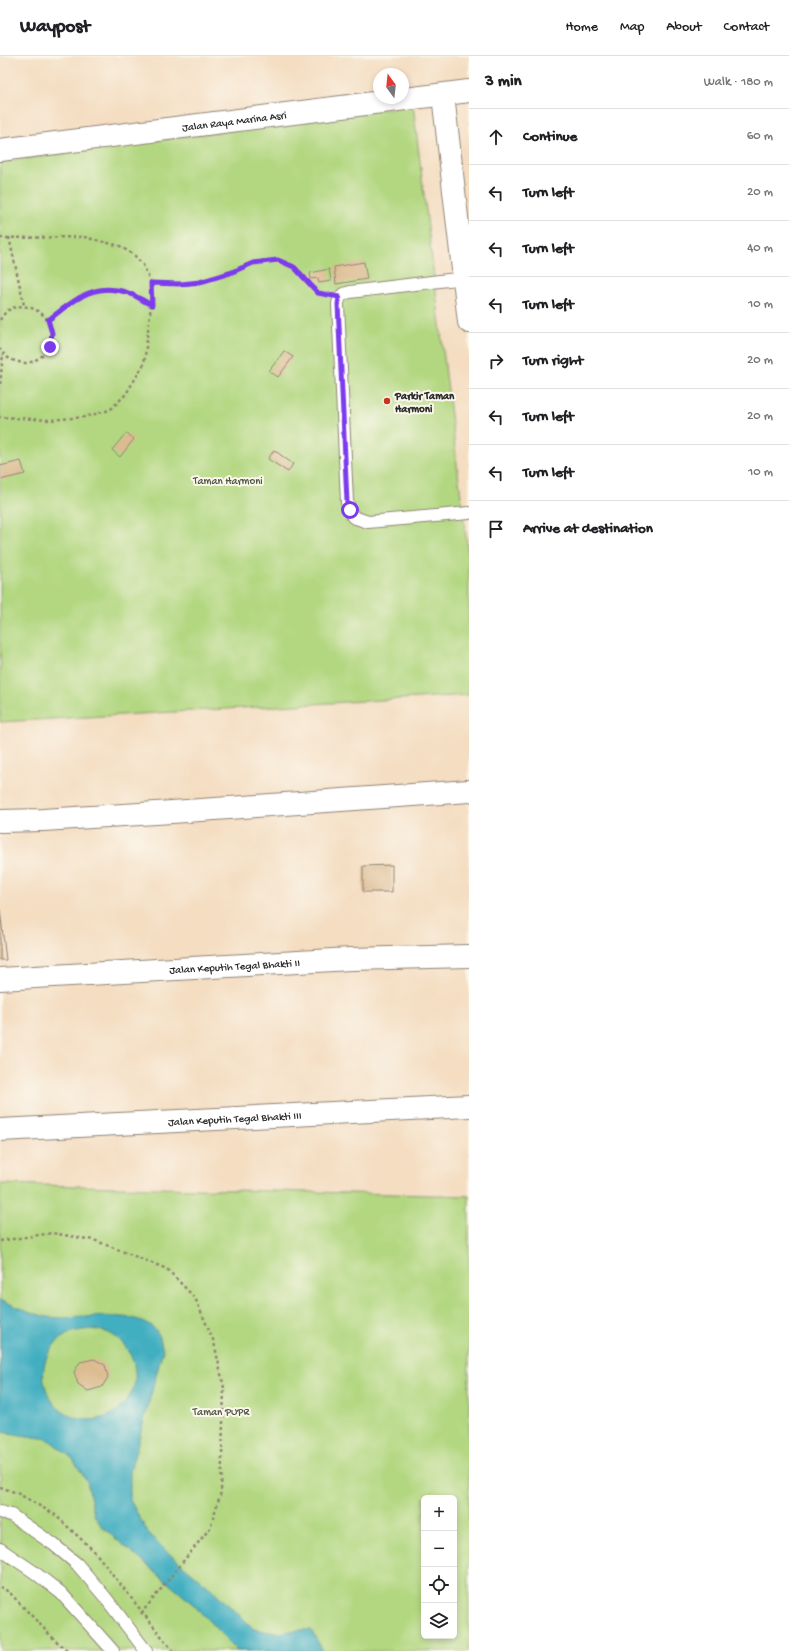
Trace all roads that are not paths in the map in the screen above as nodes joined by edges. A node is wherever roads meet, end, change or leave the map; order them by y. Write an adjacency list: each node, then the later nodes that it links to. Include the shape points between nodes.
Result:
1 (469, 91): 2 (street, Jalan Raya Marina Asri)
2 (443, 95): 3 (street, Jalan Raya Marina Asri); 4 (street)
3 (0, 150)
4 (464, 278): 5 (street); 6 (lane, via 350,292 342,294 338,304 347,502 353,517 368,522)
5 (469, 322)
6 (469, 513)
7 (469, 791): 8 (street)
8 (0, 821)
9 (469, 956): 10 (street, Jalan Keputih Tegal Bhakti II, via 351,959)
10 (0, 979)
11 (469, 1106): 12 (street, Jalan Keputih Tegal Bhakti III)
12 (0, 1130)
13 (0, 1512): 16 (lane, via 11,1515 77,1564)
14 (0, 1549): 15 (lane, via 61,1593)
15 (113, 1651)
16 (146, 1651)

